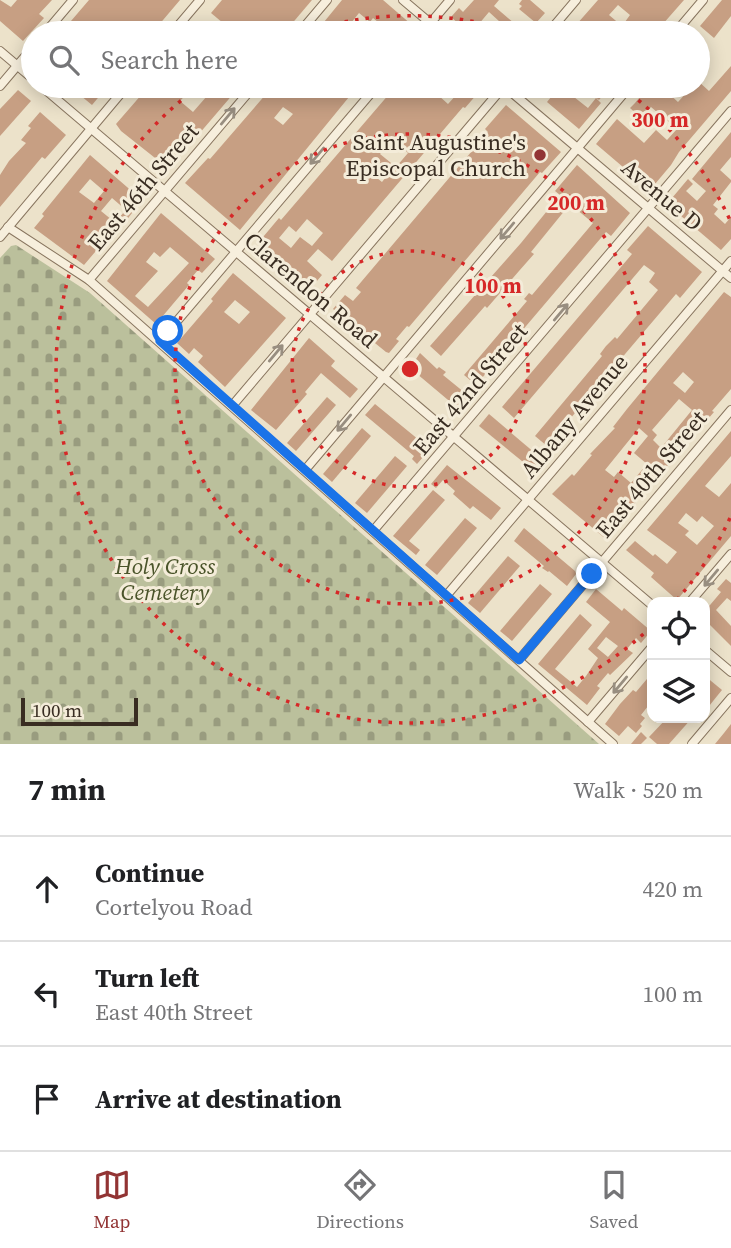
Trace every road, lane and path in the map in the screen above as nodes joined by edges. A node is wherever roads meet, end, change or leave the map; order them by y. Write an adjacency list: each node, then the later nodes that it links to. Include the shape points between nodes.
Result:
1 (74, 0): 8 (street)
2 (201, 0): 9 (street)
3 (327, 0): 10 (street)
4 (403, 0): 11 (street)
5 (450, 0): 12 (street)
6 (576, 0): 13 (street)
7 (703, 0): 14 (street)
8 (56, 21)
9 (183, 21)
10 (309, 21)
11 (428, 21)
12 (432, 21)
13 (558, 21)
14 (685, 21)
15 (0, 51): 17 (street)
16 (21, 61): 17 (street)
17 (17, 66): 18 (street); 19 (street)
18 (21, 69)
19 (0, 86)
20 (55, 98): 28 (street, Clarendon Road)
21 (117, 98): 28 (street)
22 (244, 98): 30 (street, East 46th Street, one-way to 22)
23 (367, 98): 34 (street, one-way to 34)
24 (494, 98): 39 (street)
25 (518, 98): 29 (street, Avenue D)
26 (620, 98): 29 (street)
27 (731, 111): 31 (street, East 42nd Street)
28 (91, 128): 30 (street, Clarendon Road); 32 (street)
29 (578, 148): 31 (street, Avenue D); 41 (street, one-way to 41)
30 (165, 191): 34 (street, Clarendon Road); 38 (street, East 46th Street)
31 (649, 209): 36 (street, Avenue D); 44 (street, East 42nd Street, one-way to 31)
32 (8, 228): 33 (street); 38 (street)
33 (0, 237)
34 (236, 251): 39 (street, Clarendon Road); 40 (street)
35 (731, 261): 36 (street, Albany Avenue)
36 (722, 271): 37 (street, Avenue D); 46 (street, Albany Avenue)
37 (731, 278)
38 (89, 281): 40 (street)
39 (309, 314): 41 (street, Clarendon Road); 42 (street, one-way to 39)
40 (160, 341): 42 (street)
41 (383, 377): 44 (street, Clarendon Road); 45 (street, one-way to 45)
42 (232, 405): 45 (street)
43 (731, 410): 49 (street, East 40th Street)
44 (454, 437): 46 (street, Clarendon Road); 47 (street, East 42nd Street)
45 (304, 470): 47 (street)
46 (528, 499): 49 (street, Clarendon Road); 50 (street, Albany Avenue)
47 (373, 531): 50 (street)
48 (731, 554): 51 (street, one-way to 51)
49 (601, 562): 52 (street, Clarendon Road); 55 (street, East 40th Street)
50 (446, 596): 55 (street)
51 (694, 597)
52 (647, 601)
53 (647, 653): 58 (street, one-way to 58)
54 (710, 654): 56 (street)
55 (519, 660): 58 (street)
56 (731, 672)
57 (731, 698): 60 (street)
58 (588, 722): 59 (street)
59 (613, 744)
60 (692, 744)

